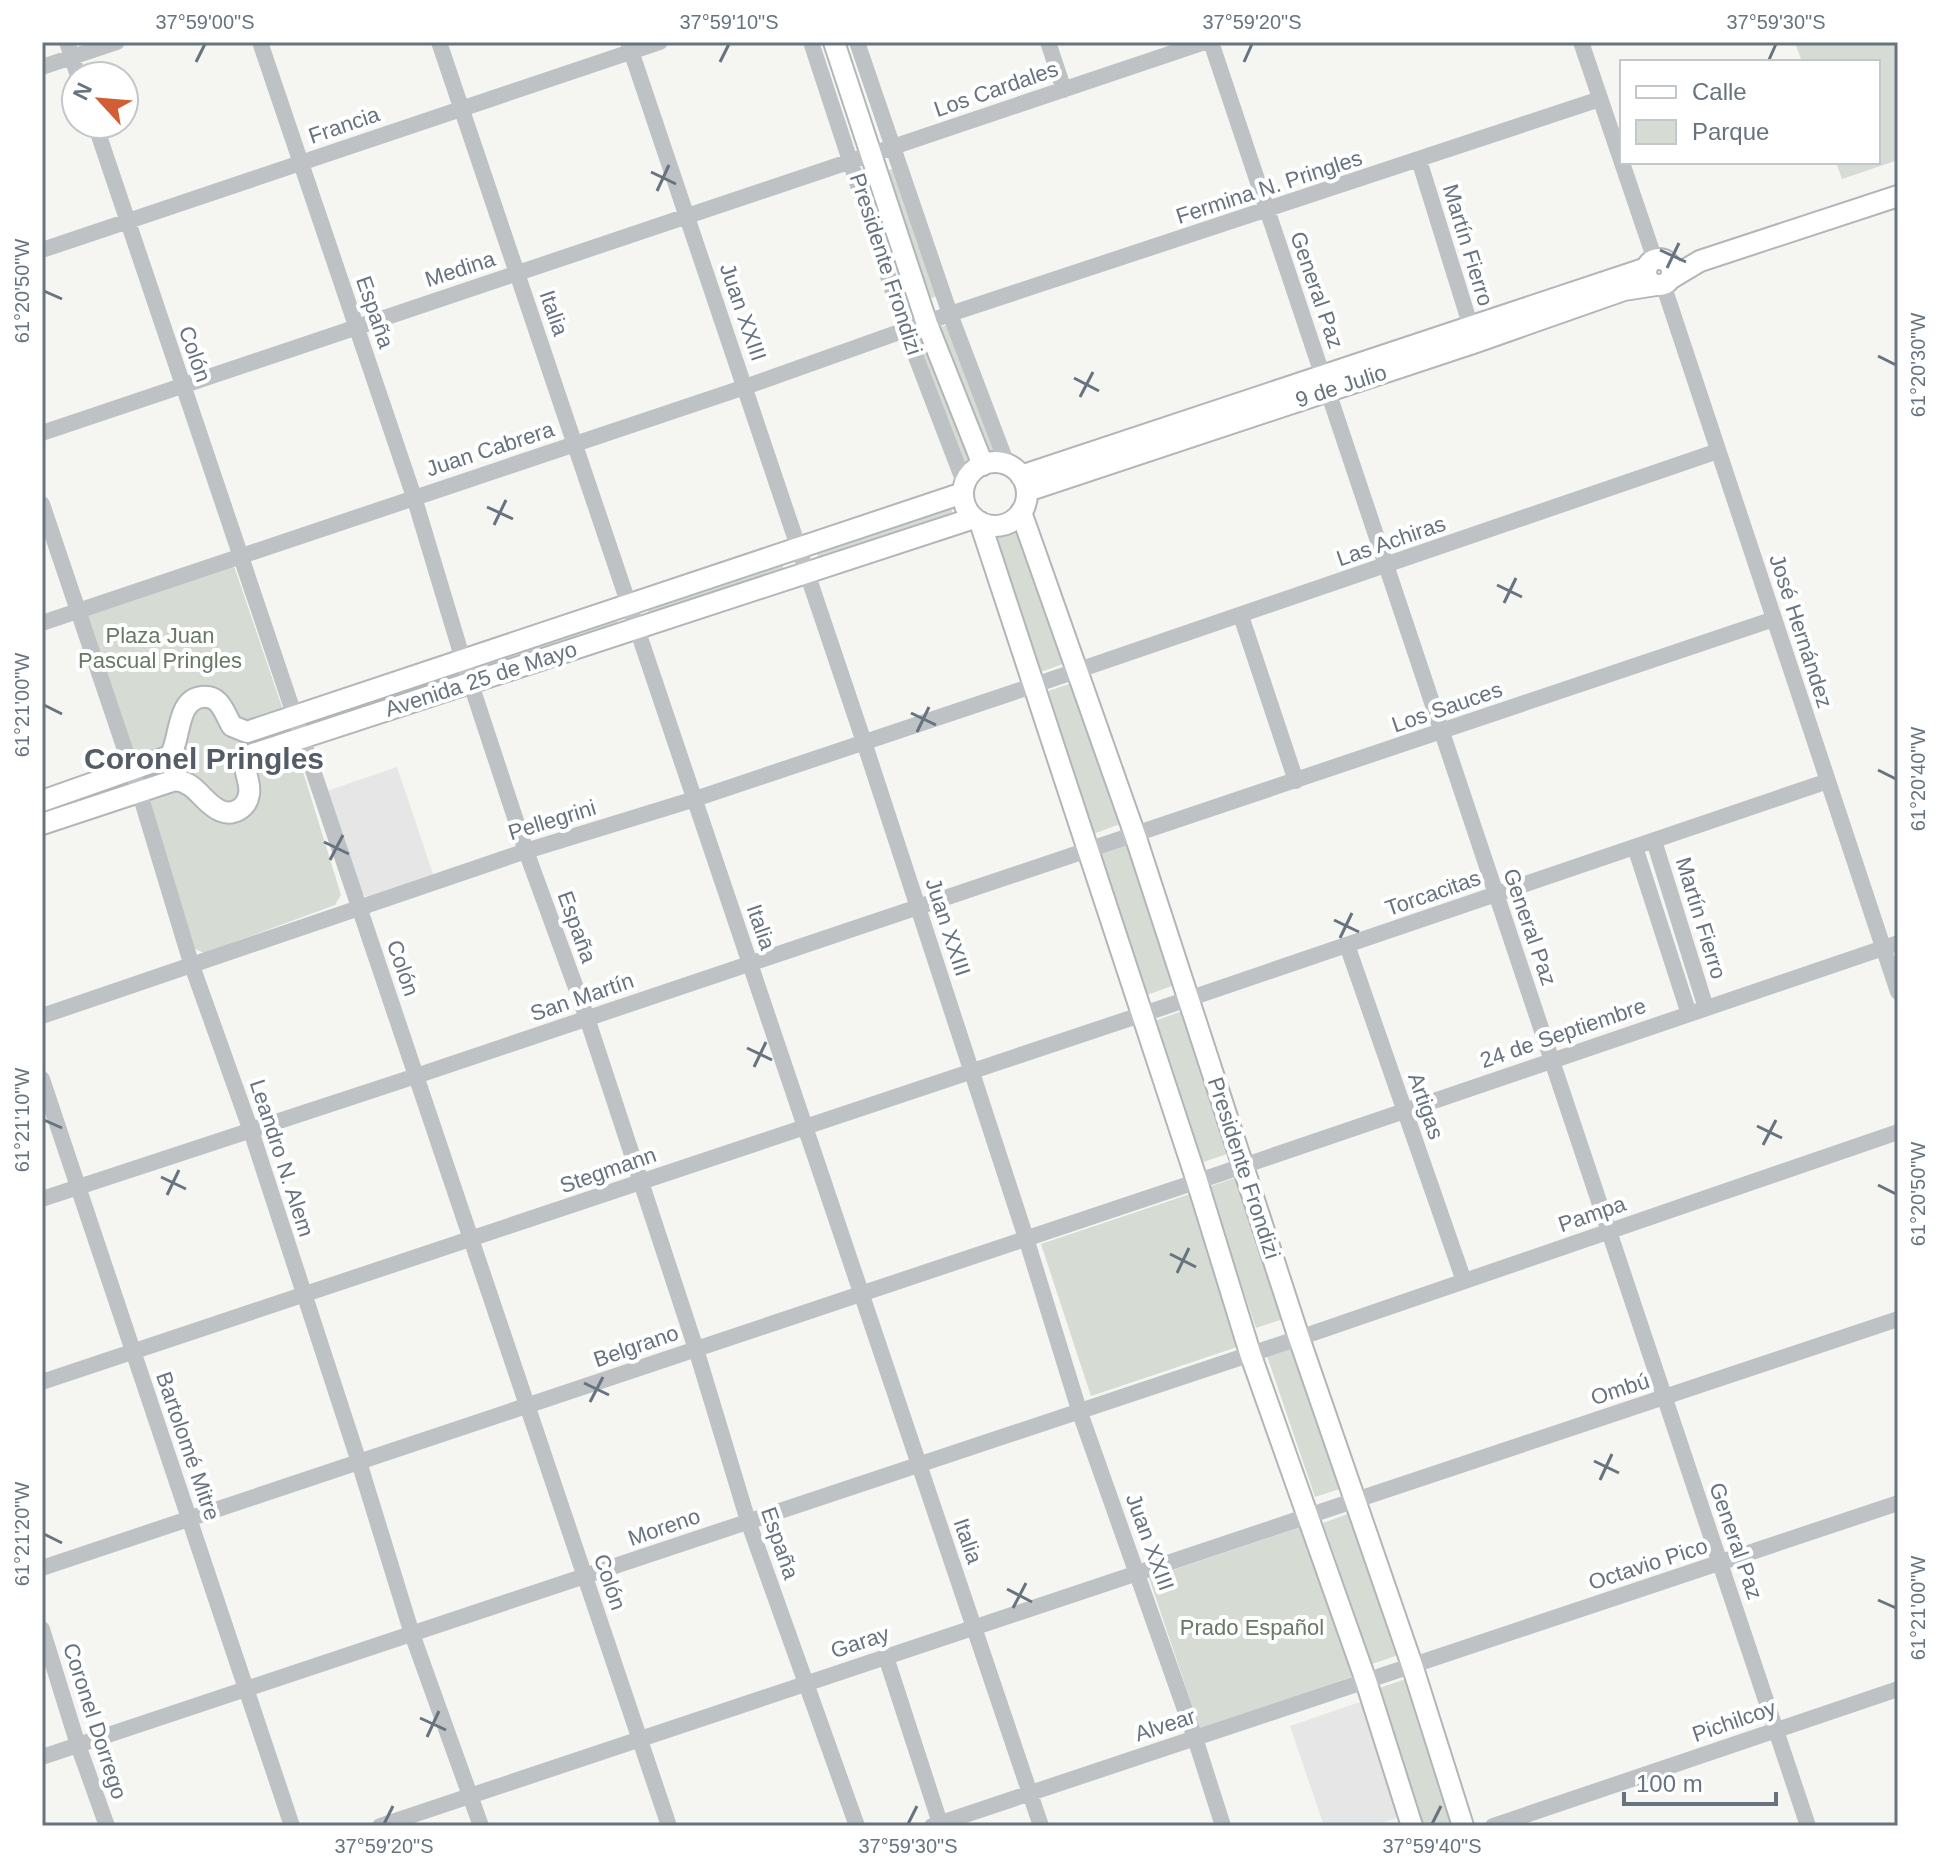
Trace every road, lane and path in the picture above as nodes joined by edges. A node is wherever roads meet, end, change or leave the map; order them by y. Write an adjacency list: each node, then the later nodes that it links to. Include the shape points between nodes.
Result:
1 (117, 42): 12 (street)
2 (260, 42): 22 (street, España)
3 (439, 42): 16 (street, Italia)
4 (660, 42): 11 (street, Francia)
5 (811, 42): 19 (street, Presidente Frondizi)
6 (834, 42): 19 (main road, Presidente Frondizi)
7 (857, 42): 18 (street, Presidente Frondizi)
8 (1048, 42): 14 (street)
9 (1208, 42): 14 (street, Los Cardales); 25 (street, General Paz)
10 (1581, 42): 15 (street, José Hernández)
11 (630, 47): 16 (street, Francia); 26 (street, Juan XXIII)
12 (70, 50): 13 (street)
13 (42, 67)
14 (1064, 90): 18 (street, Los Cardales)
15 (1600, 99): 20 (street, José Hernández); 21 (street, Fermina N. Pringles)
16 (462, 109): 22 (street, Francia); 29 (street, Italia)
17 (100, 140): 27 (street, Colón)
18 (893, 147): 19 (street, Medina); 31 (street, Presidente Frondizi)
19 (860, 158): 26 (street, Medina); 32 (main road, Presidente Frondizi); 34 (street, Presidente Frondizi)
20 (1620, 158)
21 (1419, 160): 25 (street, Fermina N. Pringles); 35 (street, Martín Fierro)
22 (301, 163): 27 (street, Francia); 33 (street, España)
23 (1622, 164): 30 (street, José Hernández)
24 (1898, 196): 30 (main road, 9 de Julio)
25 (1267, 211): 31 (street, Fermina N. Pringles); 36 (street, General Paz)
26 (687, 216): 29 (street, Medina); 38 (street, Juan XXIII)
27 (128, 222): 28 (street, Francia); 37 (street, Colón)
28 (42, 250)
29 (517, 273): 33 (street, Medina); 40 (street, Italia)
30 (1659, 273): 35 (main road, 9 de Julio, via 1624,290); 41 (street, José Hernández)
31 (950, 314): 32 (street, Juan Cabrera); 43 (street, Presidente Frondizi)
32 (927, 324): 34 (street, Juan Cabrera); 42 (main road, Presidente Frondizi)
33 (357, 327): 37 (street, Medina); 45 (street, España)
34 (906, 331): 38 (street, Juan Cabrera); 44 (street, Presidente Frondizi)
35 (1473, 334): 36 (main road, 9 de Julio)
36 (1325, 383): 43 (main road, 9 de Julio, via 1176,433); 51 (street, General Paz)
37 (182, 384): 39 (street, Medina); 50 (street, Colón)
38 (745, 387): 40 (street, Juan Cabrera); 49 (street, Juan XXIII)
39 (42, 433)
40 (575, 444): 45 (street, Juan Cabrera); 53 (street, Italia)
41 (1718, 451): 51 (street, Las Achiras); 56 (street, José Hernández)
42 (983, 465): 43 (main road, via 991,463); 44 (main road, via 971,473)
43 (1018, 477): 47 (main road)
44 (964, 489): 48 (main road, via 964,502); 49 (main road, Avenida 25 de Mayo)
45 (414, 497): 50 (street, Juan Cabrera); 59 (street, España)
46 (42, 504): 54 (street, Leandro N. Alem)
47 (1021, 512): 48 (main road, via 1007,524); 60 (main road, Presidente Frondizi)
48 (977, 520): 52 (main road, Avenida 25 de Mayo); 62 (main road)
49 (800, 548): 52 (street, Juan XXIII); 53 (main road, Avenida 25 de Mayo)
50 (240, 556): 54 (street, Juan Cabrera); 63 (street, Colón)
51 (1386, 566): 55 (street, Las Achiras); 64 (street, General Paz)
52 (808, 572): 58 (main road, Avenida 25 de Mayo); 66 (street, Juan XXIII)
53 (629, 605): 58 (street, Italia); 59 (main road, Avenida 25 de Mayo)
54 (78, 611): 57 (street, Juan Cabrera); 67 (street, Leandro N. Alem)
55 (1241, 616): 60 (street, Las Achiras); 68 (street)
56 (1774, 619): 64 (street, Los Sauces); 69 (street, José Hernández)
57 (42, 623)
58 (637, 628): 61 (main road, Avenida 25 de Mayo); 71 (street, Italia)
59 (463, 660): 61 (street, España); 63 (main road, Avenida 25 de Mayo)
60 (1077, 670): 62 (street, Pellegrini); 74 (main road, Presidente Frondizi)
61 (471, 683): 65 (main road, Avenida 25 de Mayo); 78 (street, España)
62 (1035, 685): 66 (street, Pellegrini); 77 (main road)
63 (295, 717): 65 (street, Colón); 67 (main road, Avenida 25 de Mayo, via 241,731 232,726 217,700 195,699 183,713 170,756)
64 (1442, 732): 68 (street, Los Sauces); 79 (street, General Paz)
65 (302, 739): 70 (main road, Avenida 25 de Mayo, via 247,759 249,793 235,812 222,812 181,780); 80 (street, Colón)
66 (864, 742): 71 (street, Pellegrini); 81 (street, Juan XXIII)
67 (133, 771): 70 (street, Leandro N. Alem); 72 (main road, Avenida 25 de Mayo)
68 (1296, 781): 74 (street, Los Sauces)
69 (1828, 781): 75 (street, Torcacitas); 83 (street, José Hernández)
70 (139, 791): 73 (main road, Avenida 25 de Mayo); 84 (street, Leandro N. Alem)
71 (695, 799): 78 (street, Pellegrini); 85 (street, Italia)
72 (42, 801)
73 (42, 824)
74 (1135, 835): 77 (street, San Martín); 87 (main road, Presidente Frondizi)
75 (1654, 841): 76 (street, Torcacitas); 88 (street, Martín Fierro)
76 (1635, 847): 79 (street, Torcacitas); 89 (street, Martín Fierro)
77 (1089, 850): 81 (street, San Martín); 90 (main road)
78 (526, 851): 80 (street, Pellegrini); 92 (street, España)
79 (1496, 895): 82 (street, Torcacitas); 93 (street, General Paz)
80 (359, 907): 84 (street, Pellegrini); 95 (street, Colón)
81 (918, 907): 85 (street, San Martín); 94 (street, Juan XXIII)
82 (1347, 945): 87 (street, Torcacitas); 97 (street, Artigas)
83 (1891, 946): 86 (street, José Hernández); 88 (street, 24 de Septiembre)
84 (191, 963): 91 (street, Pellegrini); 99 (street, Leandro N. Alem)
85 (750, 964): 92 (street, San Martín); 98 (street, Italia)
86 (1898, 992)
87 (1188, 999): 90 (street, Stegmann); 101 (main road, Presidente Frondizi)
88 (1706, 1008): 89 (street, 24 de Septiembre)
89 (1689, 1014): 93 (street, 24 de Septiembre)
90 (1142, 1015): 94 (street, Stegmann); 102 (main road)
91 (42, 1016)
92 (587, 1018): 95 (street, San Martín); 103 (street, España)
93 (1552, 1061): 97 (street, 24 de Septiembre); 106 (street, General Paz)
94 (971, 1072): 98 (street, Stegmann); 107 (street, Juan XXIII)
95 (416, 1076): 99 (street, San Martín); 108 (street, Colón)
96 (42, 1079): 104 (street, Bartolomé Mitre)
97 (1404, 1111): 101 (street, 24 de Septiembre); 109 (street, Artigas)
98 (805, 1127): 103 (street, Stegmann); 110 (street, Italia)
99 (251, 1131): 104 (street, San Martín); 111 (street, Leandro N. Alem)
100 (1898, 1132): 106 (street, Pampa)
101 (1243, 1166): 102 (street, Belgrano); 113 (main road, Presidente Frondizi)
102 (1197, 1181): 107 (street, Belgrano); 116 (main road)
103 (640, 1182): 108 (street, Stegmann); 114 (street, España)
104 (78, 1187): 105 (street, San Martín); 115 (street, Bartolomé Mitre)
105 (42, 1199)
106 (1609, 1232): 109 (street, Pampa); 118 (street, General Paz)
107 (1026, 1238): 110 (street, Belgrano); 120 (street, Juan XXIII)
108 (471, 1240): 111 (street, Stegmann); 119 (street, Colón)
109 (1464, 1281): 113 (street, Pampa)
110 (861, 1294): 114 (street, Belgrano); 122 (street, Italia)
111 (304, 1296): 115 (street, Stegmann); 121 (street, Leandro N. Alem)
112 (1898, 1319): 118 (street, Ombú)
113 (1299, 1338): 116 (street, Moreno); 123 (main road, Presidente Frondizi)
114 (696, 1349): 119 (street, Belgrano); 127 (street, España)
115 (133, 1351): 117 (street, Stegmann); 126 (street, Bartolomé Mitre)
116 (1250, 1353): 120 (street, Moreno); 125 (main road)
117 (42, 1382)
118 (1665, 1397): 123 (street, Ombú); 128 (street, General Paz)
119 (527, 1406): 121 (street, Belgrano); 131 (street, Colón)
120 (1079, 1410): 122 (street, Moreno); 130 (street, Juan XXIII)
121 (359, 1462): 126 (street, Belgrano); 134 (street, Leandro N. Alem)
122 (919, 1464): 127 (street, Moreno); 132 (street, Italia)
123 (1355, 1500): 125 (street, Garay); 136 (main road, Presidente Frondizi)
124 (1898, 1503): 128 (street, Octavio Pico)
125 (1309, 1515): 130 (street, Garay); 137 (main road)
126 (189, 1517): 129 (street, Belgrano); 139 (street, Bartolomé Mitre)
127 (748, 1521): 131 (street, Moreno); 138 (street, España)
128 (1720, 1563): 136 (street, Octavio Pico); 141 (street, General Paz)
129 (42, 1568)
130 (1138, 1572): 132 (street, Garay); 142 (street, Juan XXIII)
131 (585, 1577): 134 (street, Moreno); 143 (street, Colón)
132 (974, 1627): 135 (street, Garay); 146 (street, Italia)
133 (42, 1629): 144 (street, Coronel Dorrego)
134 (412, 1634): 139 (street, Moreno); 147 (street, Leandro N. Alem)
135 (886, 1657): 138 (street, Garay); 148 (street)
136 (1412, 1665): 137 (street, Alvear); 158 (main road, Presidente Frondizi)
137 (1366, 1681): 142 (street, Alvear); 157 (main road)
138 (807, 1683): 143 (street, Garay); 154 (street, España)
139 (246, 1688): 144 (street, Moreno); 150 (street, Bartolomé Mitre)
140 (1898, 1689): 141 (street, Pichilcoy)
141 (1776, 1730): 159 (street, Pichilcoy); 160 (street, General Paz)
142 (1195, 1738): 146 (street, Alvear); 156 (street, Juan XXIII)
143 (640, 1740): 147 (street, Garay); 153 (street, Colón)
144 (78, 1745): 145 (street, Moreno); 149 (street, Coronel Dorrego)
145 (42, 1757)
146 (1030, 1793): 148 (street, Alvear); 155 (street, Italia)
147 (471, 1797): 151 (street, Garay); 152 (street, Leandro N. Alem)
148 (936, 1824)
149 (107, 1826)
150 (292, 1826)
151 (380, 1826)
152 (481, 1826)
153 (669, 1826)
154 (857, 1826)
155 (1041, 1826)
156 (1223, 1826)
157 (1412, 1826)
158 (1463, 1826)
159 (1493, 1826)
160 (1808, 1826)

